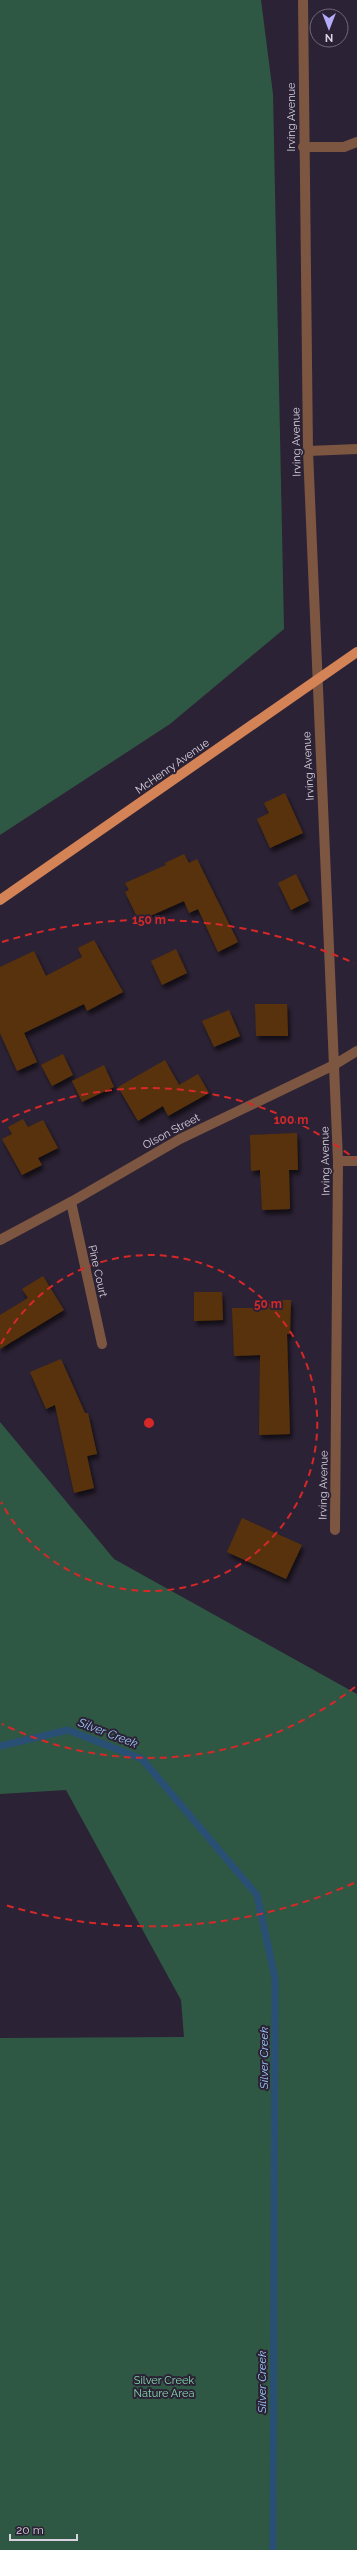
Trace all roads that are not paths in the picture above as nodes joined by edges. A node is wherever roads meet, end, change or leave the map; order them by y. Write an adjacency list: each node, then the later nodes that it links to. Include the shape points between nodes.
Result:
1 (303, 0): 3 (street, Irving Avenue)
2 (357, 142): 3 (street, via 344,147)
3 (303, 147): 5 (street, Irving Avenue)
4 (357, 449): 5 (street)
5 (308, 451): 7 (street, Irving Avenue)
6 (357, 652): 7 (main road, McHenry Avenue)
7 (316, 680): 8 (main road, McHenry Avenue); 10 (street, Irving Avenue)
8 (0, 900)
9 (357, 1051): 10 (street, Olson Street)
10 (334, 1065): 11 (street, Irving Avenue); 13 (street, Olson Street, via 180,1139)
11 (338, 1161): 12 (street); 16 (street, Irving Avenue)
12 (357, 1161)
13 (71, 1202): 14 (street, Olson Street); 15 (street, Pine Court)
14 (0, 1240)
15 (102, 1344)
16 (335, 1530)

